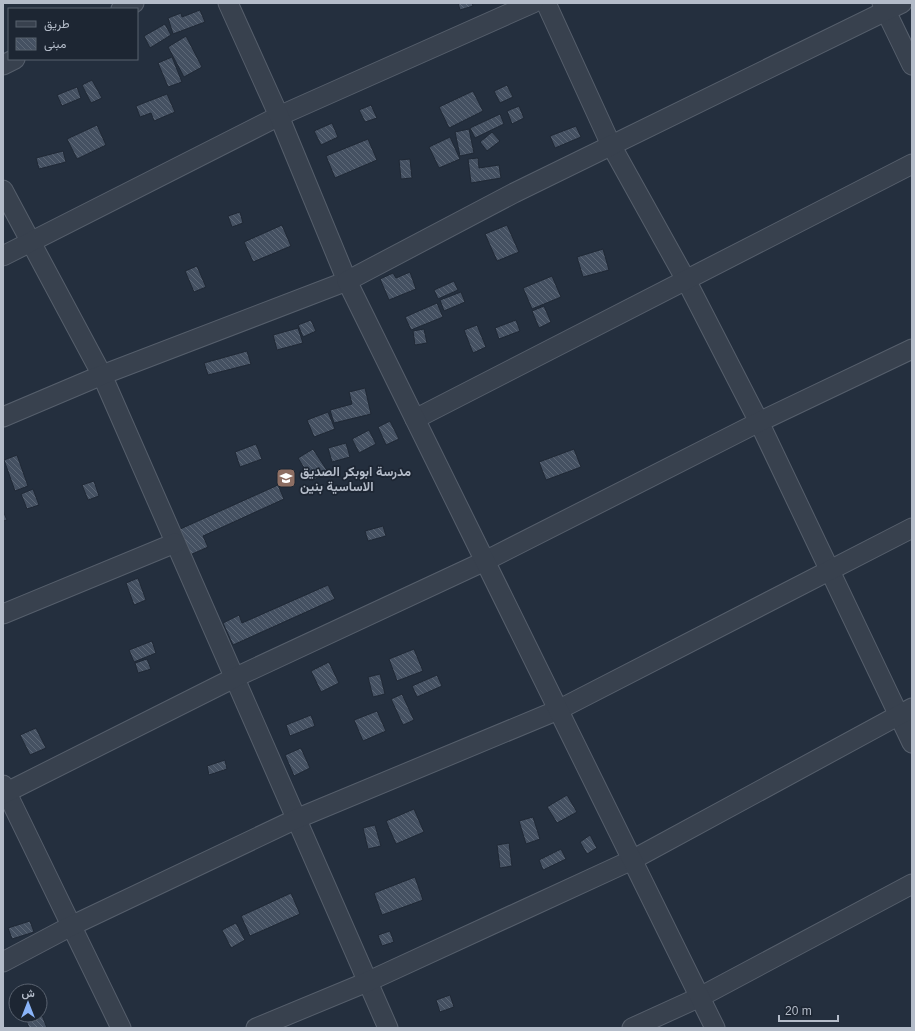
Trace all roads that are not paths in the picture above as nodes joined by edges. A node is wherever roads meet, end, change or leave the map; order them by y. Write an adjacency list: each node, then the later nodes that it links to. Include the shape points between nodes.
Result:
1 (134, 3): 6 (street)
2 (228, 3): 10 (street)
3 (533, 3): 10 (street)
4 (546, 3): 11 (street)
5 (890, 6): 9 (street); 11 (street)
6 (123, 8)
7 (13, 60): 8 (street)
8 (3, 65)
9 (912, 65)
10 (278, 116): 14 (street); 17 (street)
11 (611, 145): 16 (street); 17 (street)
12 (912, 164): 16 (street)
13 (3, 190): 14 (street)
14 (31, 241): 15 (street); 19 (street)
15 (3, 256)
16 (686, 280): 21 (street); 22 (street)
17 (347, 281): 19 (street); 21 (street)
18 (912, 349): 22 (street)
19 (102, 375): 20 (street); 24 (street)
20 (3, 417)
21 (415, 419): 25 (street)
22 (759, 422): 25 (street); 26 (street)
23 (912, 528): 26 (street)
24 (175, 543): 27 (street); 28 (street)
25 (485, 561): 28 (street); 29 (street)
26 (830, 570): 29 (street); 30 (street)
27 (3, 614)
28 (234, 678): 32 (street); 33 (street)
29 (558, 710): 33 (street); 34 (street)
30 (905, 711): 31 (street); 34 (street)
31 (912, 742)
32 (4, 791): 36 (street)
33 (296, 819): 36 (street); 38 (street)
34 (632, 860): 38 (street); 39 (street)
35 (912, 884): 39 (street)
36 (71, 926): 37 (street); 40 (street)
37 (3, 962)
38 (368, 982): 41 (street); 42 (street)
39 (700, 997): 43 (street); 44 (street)
40 (121, 1028)
41 (256, 1028)
42 (388, 1028)
43 (632, 1028)
44 (715, 1028)

